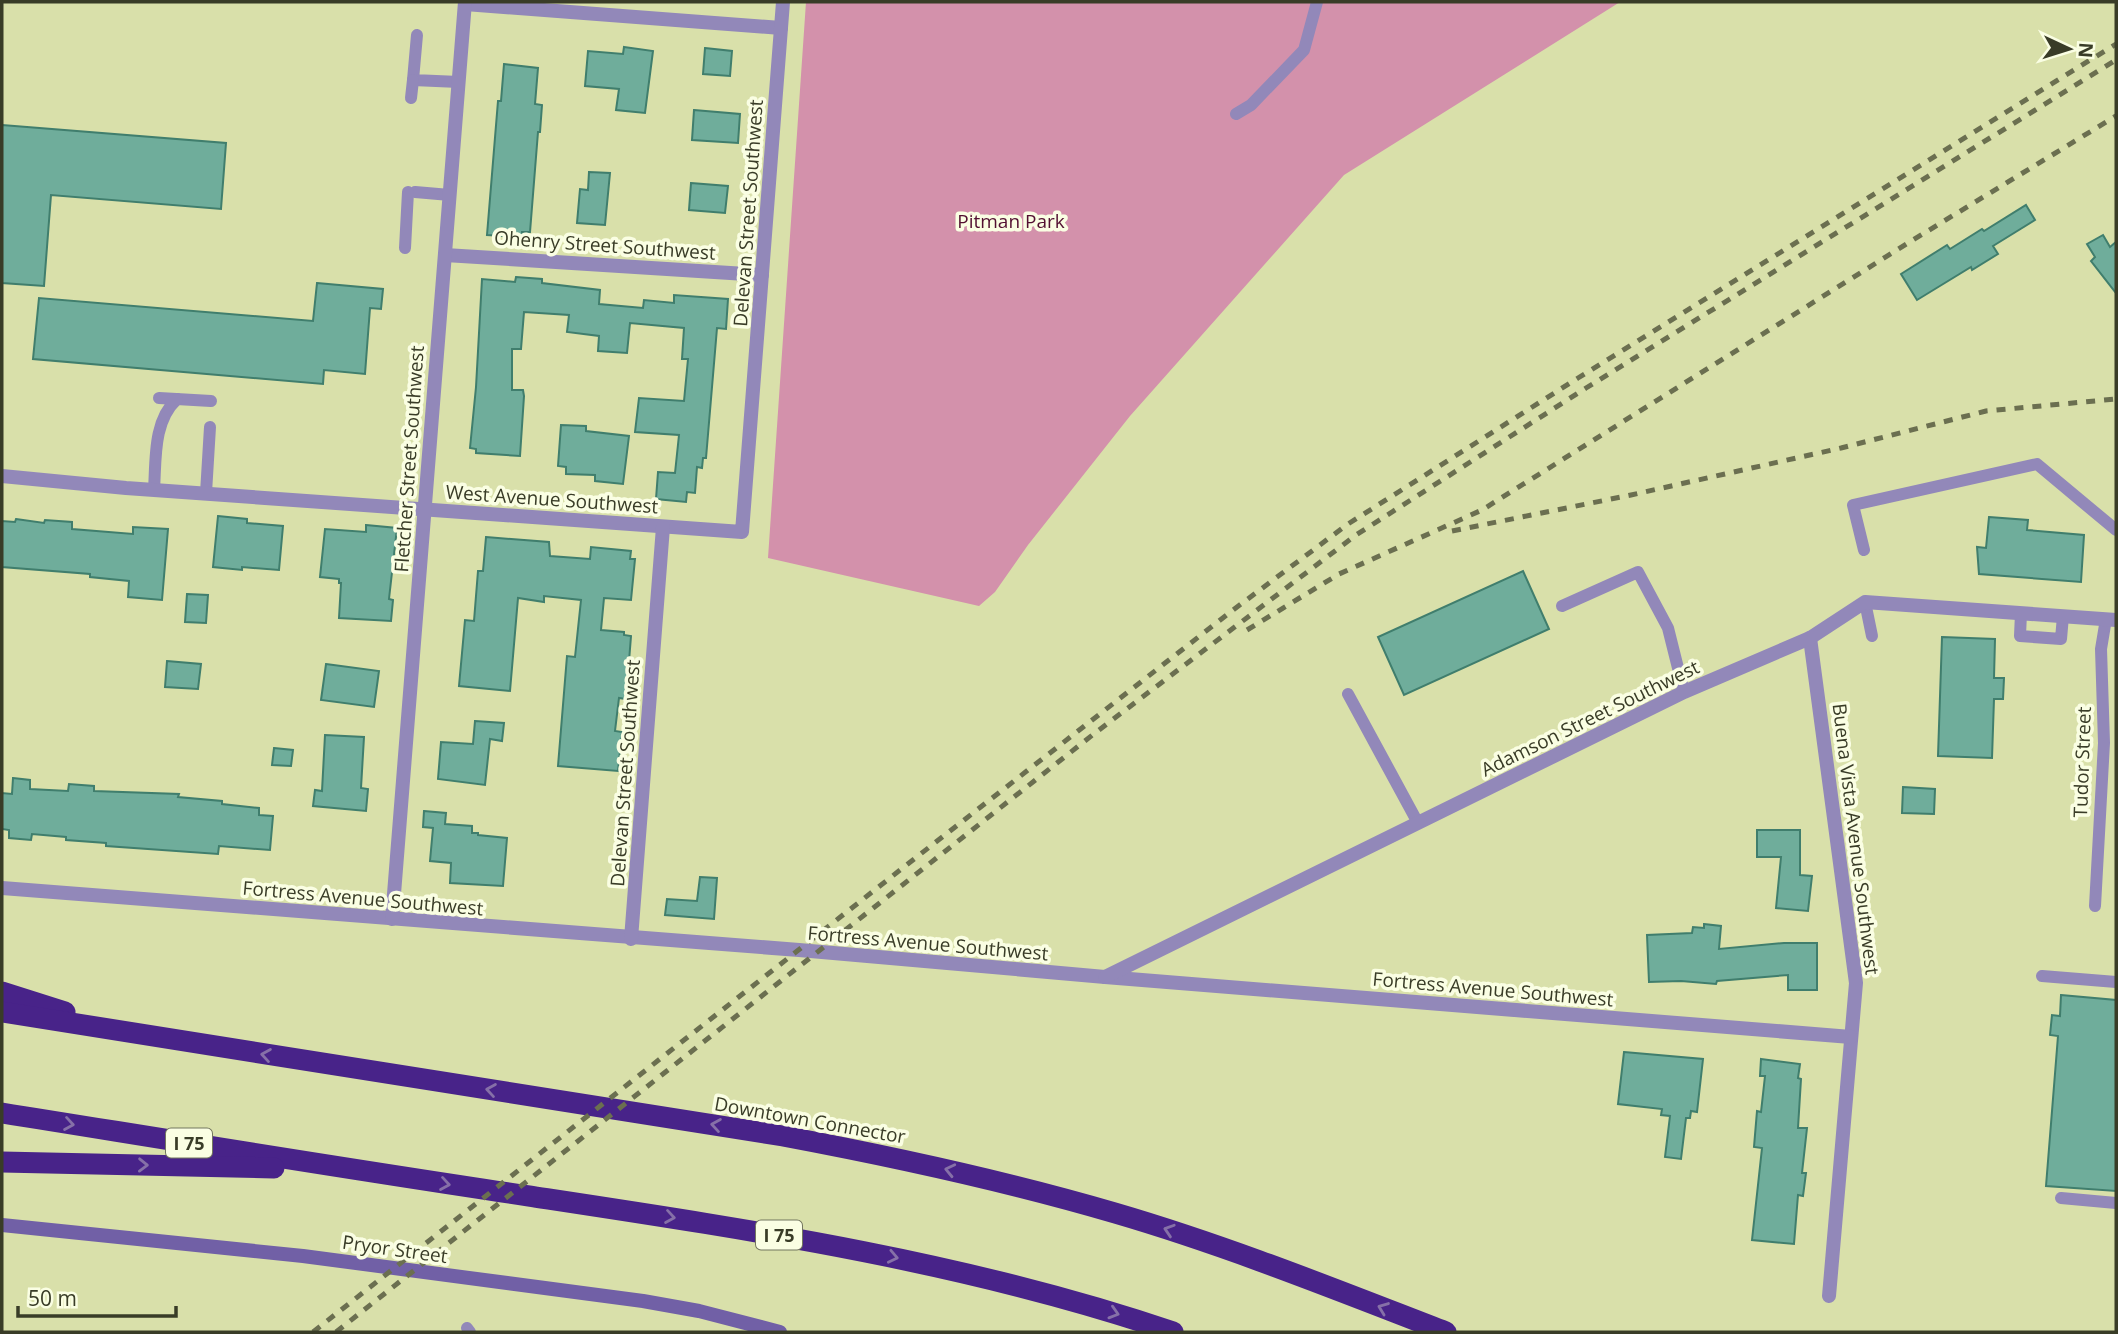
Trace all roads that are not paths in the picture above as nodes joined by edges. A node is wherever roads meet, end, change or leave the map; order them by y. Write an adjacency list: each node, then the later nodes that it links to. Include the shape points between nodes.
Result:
1 (783, 2): 4 (street, Delevan Street Southwest)
2 (1317, 2): 9 (lane, via 1304,50 1251,105)
3 (465, 3): 4 (street); 7 (street, Fletcher Street Southwest)
4 (781, 28): 13 (street, Delevan Street Southwest)
5 (417, 35): 6 (lane)
6 (412, 80): 7 (lane); 8 (lane)
7 (458, 82): 10 (street, Fletcher Street Southwest)
8 (411, 98)
9 (1236, 114)
10 (450, 195): 11 (lane, via 411,192); 12 (street, Fletcher Street Southwest)
11 (405, 248)
12 (445, 254): 13 (street, Ohenry Street Southwest); 22 (street, Fletcher Street Southwest)
13 (762, 275): 18 (street, Delevan Street Southwest)
14 (159, 398): 15 (lane)
15 (177, 399): 16 (lane); 20 (lane, via 168,407 160,427)
16 (211, 401)
17 (210, 427): 21 (lane)
18 (750, 427): 23 (street, West Avenue Southwest, via 742,532)
19 (2, 476): 20 (street, West Avenue Southwest)
20 (153, 490): 21 (street, West Avenue Southwest)
21 (206, 494): 22 (street, West Avenue Southwest)
22 (425, 509): 23 (street, West Avenue Southwest); 38 (street, Fletcher Street Southwest)
23 (663, 527): 39 (street, Delevan Street Southwest)
24 (2116, 530): 25 (lane, via 2037,464 1853,505)
25 (1864, 550)
26 (1865, 601): 28 (street); 31 (lane); 32 (street, Adamson Street Southwest)
27 (1562, 606): 33 (lane, via 1638,572 1668,628)
28 (2021, 613): 29 (street); 29 (lane, via 2020,636 2047,638 2061,639)
29 (2063, 616): 30 (street)
30 (2111, 620): 37 (lane, Tudor Street, via 2101,649 2104,744)
31 (1872, 636)
32 (1810, 638): 33 (street, Adamson Street Southwest); 46 (street, Buena Vista Avenue Southwest, via 1856,983)
33 (1684, 692): 35 (street, Adamson Street Southwest)
34 (1348, 694): 35 (lane)
35 (1418, 823): 41 (street, Adamson Street Southwest)
36 (2, 888): 38 (street, Fortress Avenue Southwest)
37 (2095, 906)
38 (392, 919): 39 (street, Fortress Avenue Southwest)
39 (631, 939): 41 (street, Fortress Avenue Southwest)
40 (2042, 976): 42 (lane)
41 (1105, 978): 46 (street, Fortress Avenue Southwest)
42 (2116, 982)
43 (2, 992): 45 (highway)
44 (2, 1012): 45 (highway)
45 (144, 1036): 56 (highway, Downtown Connector, one-way to 45, via 1275,1266 1118,1214 982,1177 783,1136)
46 (1851, 1037): 53 (street, Buena Vista Avenue Southwest)
47 (2, 1114): 49 (highway, I 75, one-way to 49)
48 (2, 1162): 49 (highway, one-way to 49)
49 (377, 1174): 55 (highway, I 75, one-way to 55, via 743,1228 870,1252 1051,1294)
50 (2061, 1198): 51 (lane)
51 (2116, 1203)
52 (2, 1225): 54 (main road, Pryor Street, via 303,1256 629,1300 699,1311)
53 (1829, 1296)
54 (780, 1332)
55 (1173, 1332)
56 (1446, 1332)

